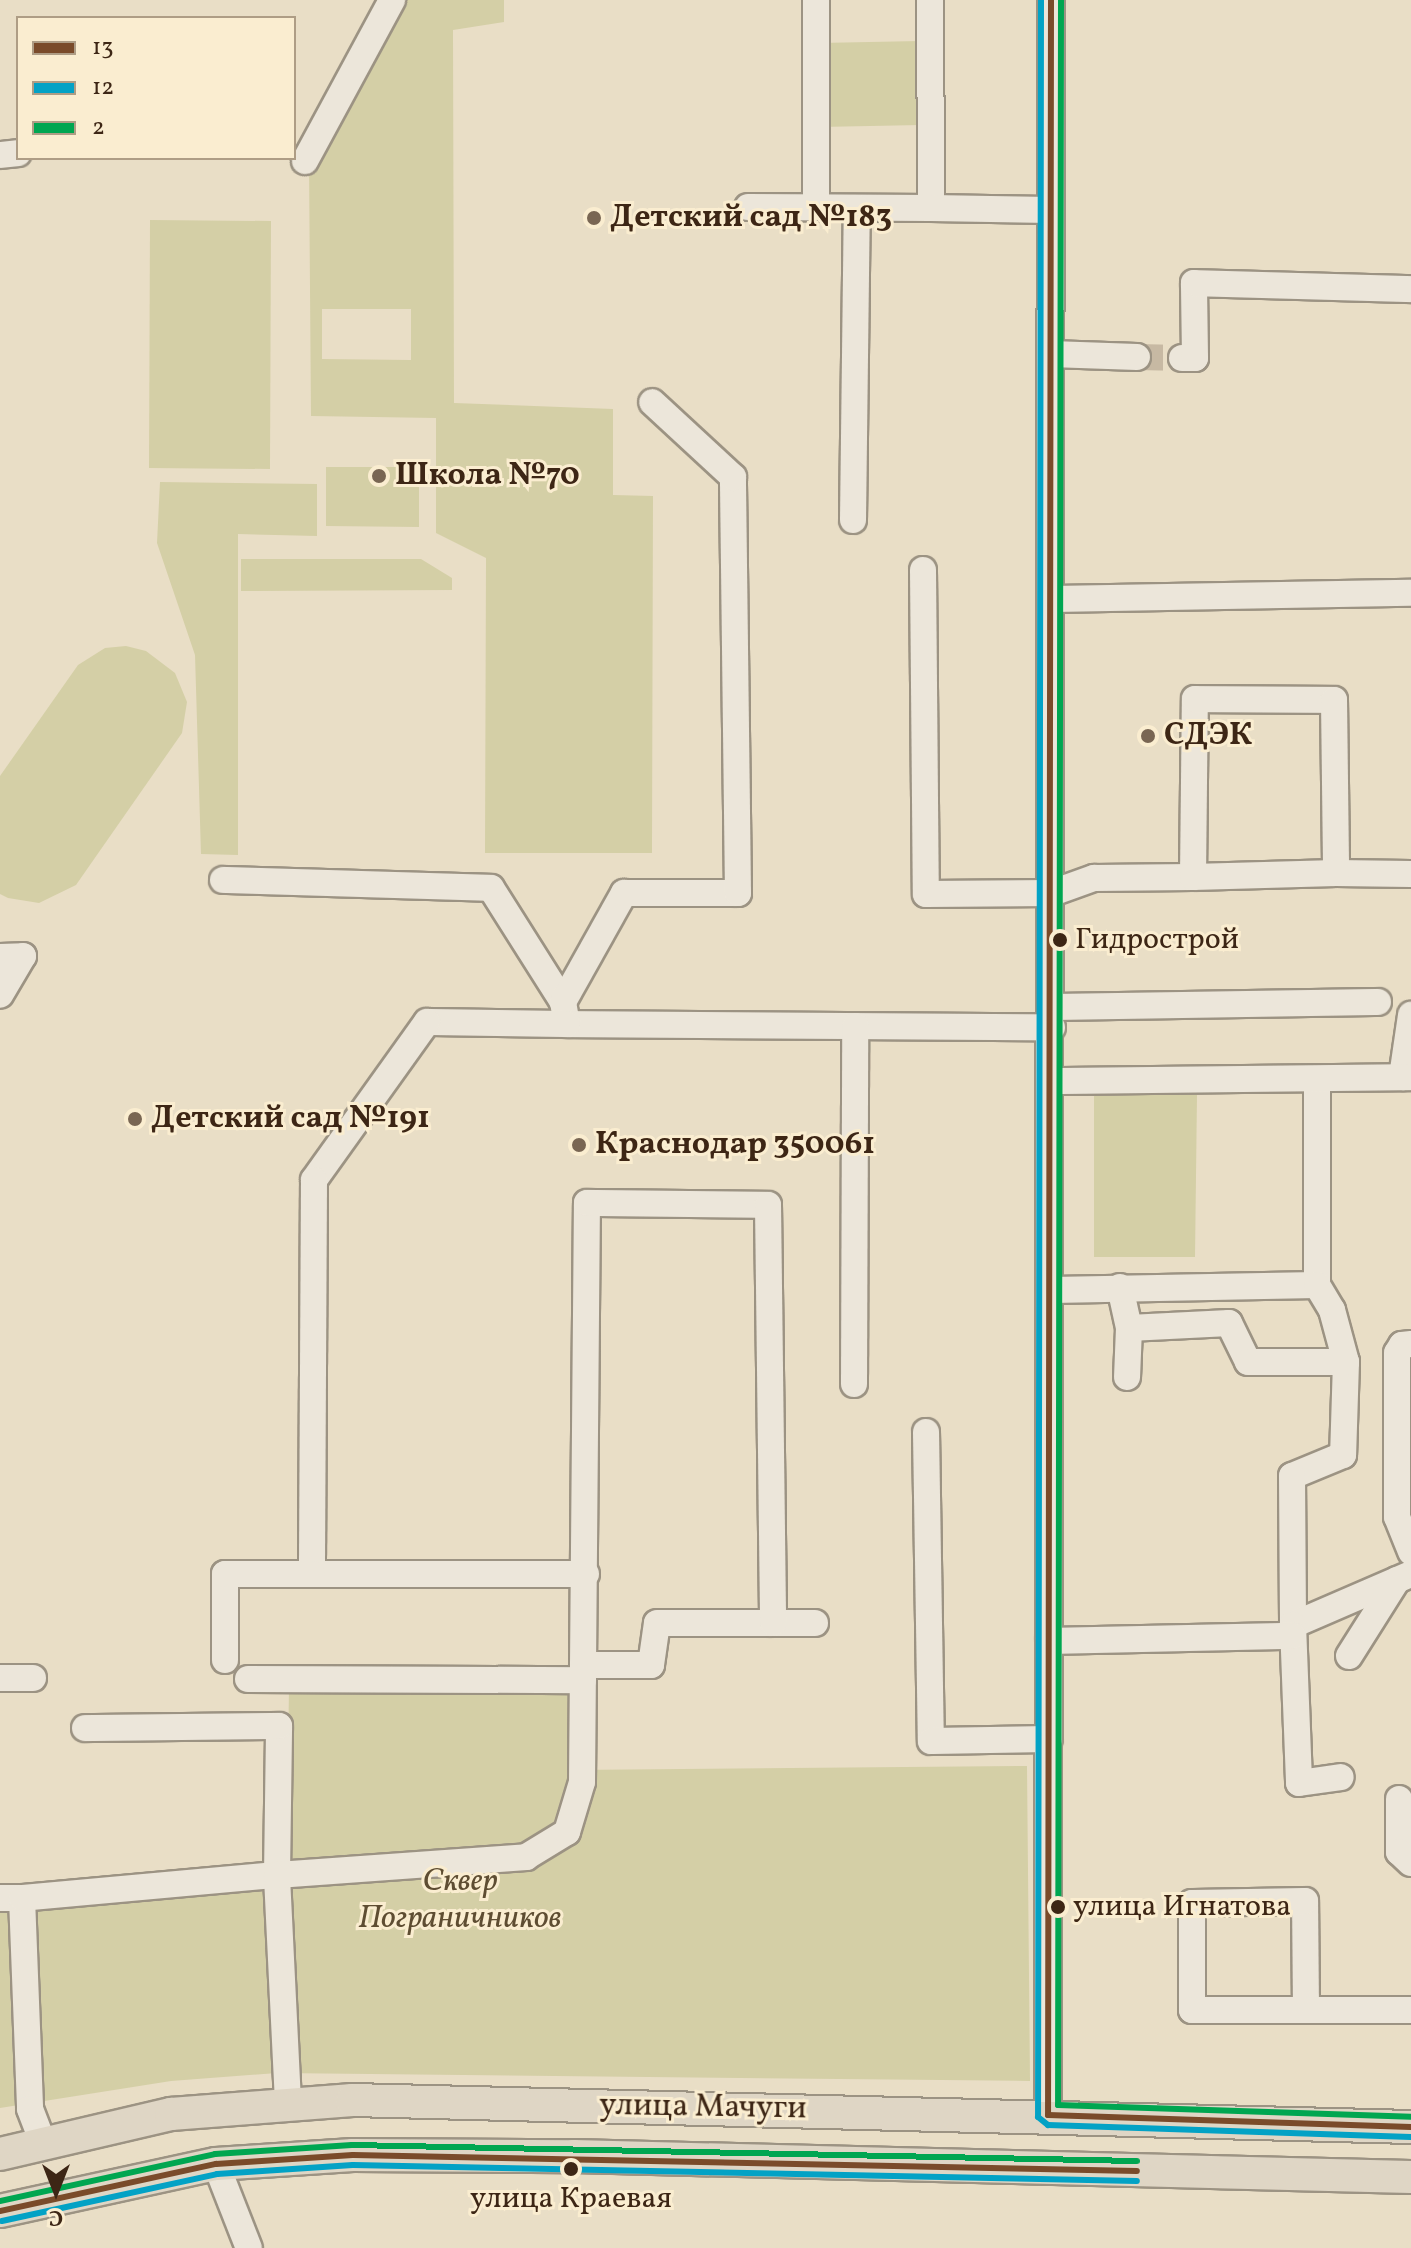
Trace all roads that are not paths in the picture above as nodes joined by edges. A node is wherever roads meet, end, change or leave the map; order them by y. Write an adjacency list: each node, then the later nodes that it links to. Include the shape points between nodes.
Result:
1 (392, 0): 5 (street)
2 (816, 0): 7 (street)
3 (930, 0): 9 (street)
4 (1051, 0): 10 (street)
5 (305, 161)
6 (748, 207): 7 (street)
7 (816, 207): 8 (street)
8 (857, 208): 9 (street); 16 (street)
9 (931, 208): 10 (street)
10 (1050, 210): 12 (street)
11 (1411, 289): 14 (street, via 1194,283 1195,358)
12 (1051, 354): 13 (street); 19 (street)
13 (1137, 357)
14 (1182, 358)
15 (652, 402): 28 (street, via 733,477 738,893 624,893)
16 (853, 520)
17 (923, 570): 24 (street, via 926,894)
18 (1411, 593): 19 (street)
19 (1052, 599): 24 (street)
20 (1336, 873): 21 (street); 22 (street); 22 (street, via 1334,700 1195,699)
21 (1411, 874)
22 (1193, 877): 24 (street, via 1094,878)
23 (223, 880): 28 (street, via 491,888)
24 (1052, 893): 30 (street)
25 (0, 957): 26 (street, via 23,956)
26 (0, 995)
27 (1378, 1002): 30 (street)
28 (565, 1013): 31 (street); 45 (street, via 427,1022 314,1180)
29 (1411, 1015): 32 (street)
30 (1051, 1017): 31 (street); 34 (street)
31 (855, 1026): 42 (street)
32 (1406, 1077): 33 (street)
33 (1317, 1079): 34 (street); 35 (street)
34 (1052, 1081): 37 (street)
35 (1317, 1285): 36 (street); 40 (street, via 1332,1310)
36 (1120, 1287): 37 (street); 38 (street)
37 (1052, 1290): 51 (street)
38 (1129, 1328): 40 (street, via 1229,1323 1248,1362); 41 (street)
39 (1411, 1344): 44 (street, via 1402,1345 1397,1353 1397,1517)
40 (1346, 1362): 50 (street, via 1343,1455 1292,1476)
41 (1127, 1377)
42 (854, 1384)
43 (926, 1432): 59 (street, via 931,1741)
44 (1411, 1552)
45 (312, 1574): 46 (street); 53 (street, via 225,1574)
46 (586, 1574): 48 (street, via 587,1203 768,1205); 54 (street)
47 (1404, 1577): 50 (street); 52 (street)
48 (773, 1623): 49 (street); 54 (street, via 657,1623 651,1665)
49 (815, 1623)
50 (1293, 1631): 51 (street); 60 (street, via 1299,1783)
51 (1049, 1641): 59 (street)
52 (1349, 1656)
53 (225, 1660)
54 (583, 1672): 57 (street); 63 (street, via 582,1782 567,1832 526,1857)
55 (0, 1678): 56 (street)
56 (33, 1678)
57 (248, 1679)
58 (85, 1728): 63 (street, via 279,1726)
59 (1049, 1739): 68 (street)
60 (1341, 1777)
61 (1399, 1799): 62 (street, via 1399,1852)
62 (1411, 1863)
63 (277, 1875): 64 (street); 67 (street)
64 (11, 1898): 70 (street, via 30,2109)
65 (1306, 2010): 65 (street, via 1192,2010 1192,1903 1305,1901); 66 (street)
66 (1411, 2010)
67 (288, 2102): 68 (main road, улица Мачуги); 70 (main road, улица Мачуги, via 171,2114)
68 (1048, 2115): 69 (main road, улица Мачуги)
69 (1411, 2127)
70 (43, 2143): 71 (main road, улица Мачуги)
71 (0, 2154)
72 (216, 2164): 73 (main road, улица Мачуги, via 353,2155 574,2156); 74 (main road, улица Мачуги); 75 (street)
73 (1411, 2177)
74 (0, 2211)
75 (249, 2248)

